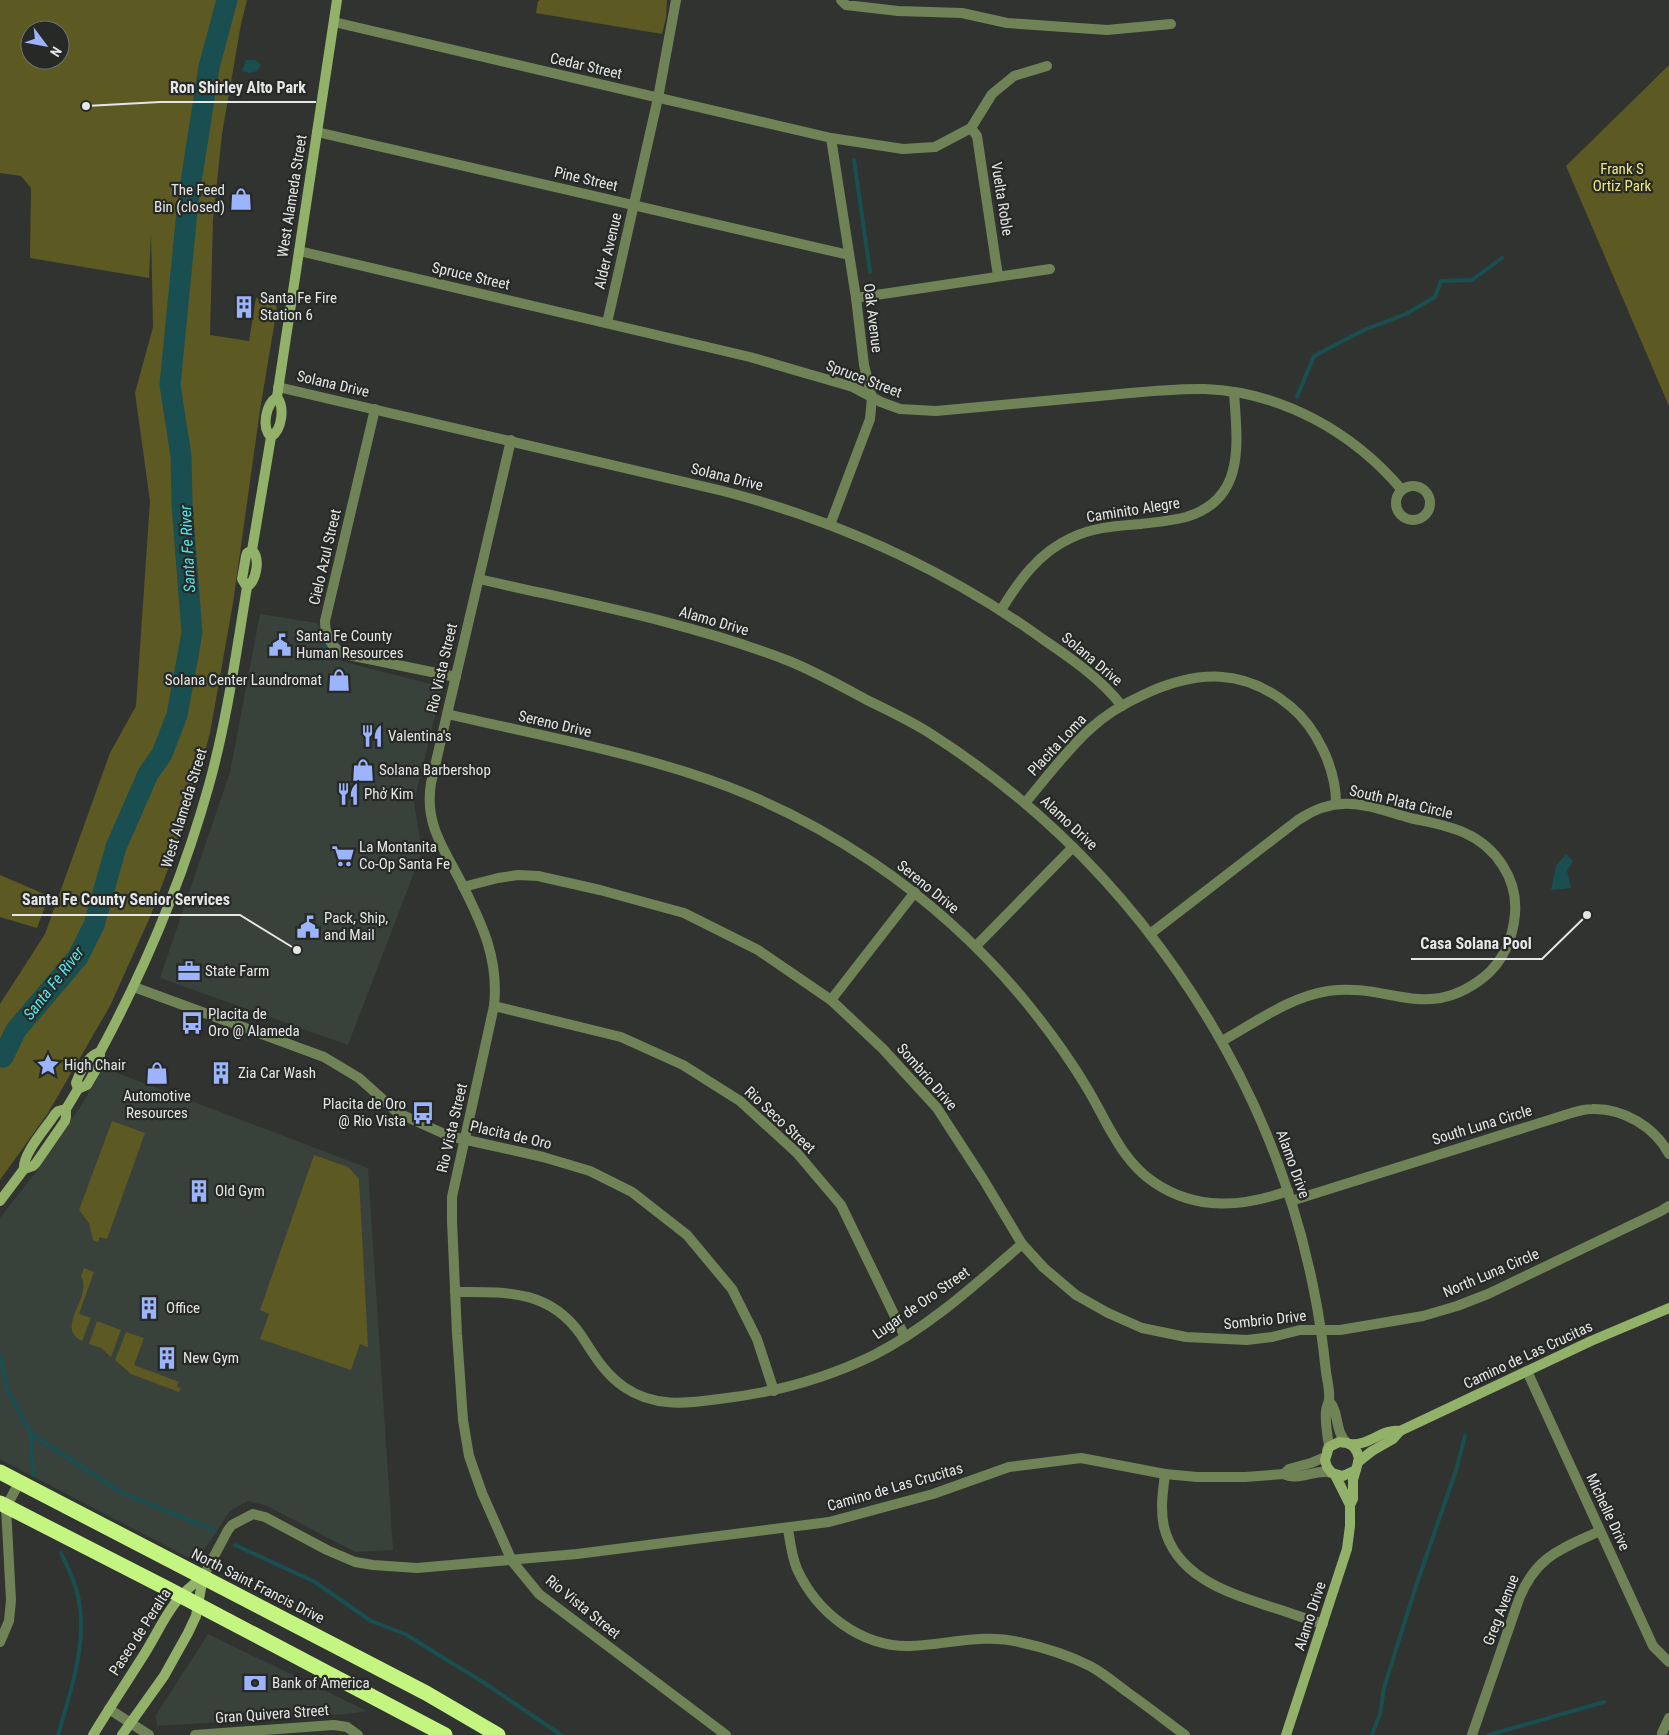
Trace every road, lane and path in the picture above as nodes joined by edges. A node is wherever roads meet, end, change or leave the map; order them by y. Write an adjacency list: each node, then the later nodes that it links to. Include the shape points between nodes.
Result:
1 (337, 0): 4 (street, West Alameda Street)
2 (676, 0): 7 (street, Alder Avenue)
3 (840, 0): 5 (street, via 846,5 962,13 1007,23 1108,30)
4 (334, 22): 7 (street, Cedar Street); 9 (street, West Alameda Street)
5 (1171, 24)
6 (1047, 66): 8 (street, via 1014,76 992,94)
7 (658, 98): 10 (street, Cedar Street); 11 (street, Alder Avenue)
8 (971, 128): 10 (street, Cedar Street, via 935,147 903,149); 15 (street, Vuelta Roble, via 977,136)
9 (317, 132): 11 (street, Pine Street); 12 (street, West Alameda Street)
10 (831, 138): 13 (street, Oak Avenue)
11 (634, 205): 13 (street, Pine Street); 17 (street, Alder Avenue)
12 (299, 251): 17 (street, Spruce Street); 18 (street, West Alameda Street)
13 (849, 255): 16 (street, Oak Avenue)
14 (1050, 269): 15 (street)
15 (998, 276): 16 (street)
16 (856, 298): 20 (street, Oak Avenue, via 864,365)
17 (606, 323): 20 (street, Spruce Street, via 750,357 853,387)
18 (277, 392): 21 (street, Solana Drive); 37 (street, West Alameda Street, via 281,409 278,428 271,437 252,550 257,559 253,579 247,588 224,723 205,799 176,888)
19 (1234, 392): 20 (street, Spruce Street, via 1171,390 936,411 900,409); 23 (street, Spruce Street, via 1284,405 1324,424 1367,455); 26 (street, Caminito Alegre, via 1235,463 1229,483 1217,500 1188,517 1097,529 1064,541 1046,553 1024,575)
20 (872, 397): 24 (street, Oak Avenue, via 870,419)
21 (376, 409): 22 (street, Solana Drive); 27 (street, Cielo Azul Street, via 325,621 326,634 344,654)
22 (511, 440): 24 (street, Solana Drive, via 762,501); 25 (street, Rio Vista Street)
23 (1402, 490)
24 (830, 525): 26 (street, Solana Drive, via 918,563)
25 (479, 579): 27 (street, Rio Vista Street); 30 (street, Alamo Drive, via 702,631 792,663 928,732)
26 (1001, 610): 28 (street, Solana Drive, via 1077,664 1108,689)
27 (456, 677): 29 (street, Rio Vista Street)
28 (1122, 706): 30 (street, Placita Loma, via 1079,740); 31 (street, Placita Loma, via 1168,684 1195,677 1221,676 1267,690 1295,710 1314,735 1330,768)
29 (447, 714): 33 (street, Rio Vista Street, via 429,804 438,838); 34 (street, Sereno Drive, via 633,757 752,796 851,847)
30 (1025, 803): 32 (street, Alamo Drive)
31 (1336, 803): 35 (street, South Plata Circle, via 1303,817); 40 (street, South Plata Circle, via 1364,806 1453,828 1486,845 1509,876 1516,901 1510,938 1500,960 1494,969 1456,995 1411,999 1348,990 1313,994)
32 (1073, 847): 35 (street, Alamo Drive); 36 (street)
33 (464, 887): 38 (street, Sombrio Drive, via 528,874 684,913 758,950); 39 (street, Rio Vista Street, via 494,961)
34 (915, 892): 36 (street, Sereno Drive); 38 (street)
35 (1150, 934): 40 (street, Alamo Drive)
36 (976, 946): 43 (street, Sereno Drive, via 1049,1032 1086,1085 1125,1155 1144,1176 1169,1192 1208,1204)
37 (134, 987): 41 (street, Placita de Oro, via 324,1057 359,1078 398,1113); 44 (street, West Alameda Street, via 100,1052 100,1063 93,1076 78,1089 66,1109 65,1121 36,1163 24,1169)
38 (831, 1000): 46 (street, Sombrio Drive, via 883,1048 938,1108)
39 (494, 1006): 41 (street, Rio Vista Street); 50 (street, Rio Seco Street, via 621,1037 683,1065 740,1100 797,1153 841,1205)
40 (1222, 1041): 43 (street, Alamo Drive, via 1255,1107)
41 (465, 1140): 47 (street, Rio Vista Street, via 452,1197); 52 (street, Placita de Oro, via 590,1171 632,1192 687,1235 732,1289 757,1339)
42 (1669, 1154): 43 (street, South Luna Circle, via 1660,1140 1640,1122 1616,1112 1592,1109)
43 (1290, 1196): 49 (street, Alamo Drive)
44 (0, 1201)
45 (1669, 1206): 49 (street, North Luna Circle, via 1457,1306 1403,1320)
46 (1022, 1244): 49 (street, Sombrio Drive, via 1076,1295 1142,1328 1186,1337 1232,1340); 50 (street, Lugar de Oro Street)
47 (455, 1292): 52 (street, Lugar de Oro Street, via 512,1293 545,1304 573,1325 606,1373 648,1399 694,1402); 67 (street, Rio Vista Street, via 463,1420 469,1456)
48 (1669, 1308): 51 (street, Camino de Las Crucitas)
49 (1321, 1330): 53 (street, Alamo Drive)
50 (905, 1337): 52 (street, Lugar de Oro Street, via 844,1368)
51 (1527, 1371): 54 (street, Camino de Las Crucitas); 66 (street, Michelle Drive)
52 (774, 1391)
53 (1329, 1401): 55 (street, Alamo Drive, via 1334,1407 1340,1436); 56 (street, Alamo Drive, via 1326,1408)
54 (1400, 1431): 55 (street, Camino de Las Crucitas, via 1390,1431 1363,1444); 57 (street, Camino de Las Crucitas, via 1393,1440 1372,1451)
55 (1349, 1443): 56 (street, via 1336,1443); 57 (street, via 1357,1452)
56 (1326, 1453): 60 (street, Camino de Las Crucitas, via 1311,1463 1289,1468); 61 (street, via 1327,1467)
57 (1357, 1466): 61 (street, via 1348,1475); 63 (street, Alamo Drive)
58 (0, 1472): 62 (highway, North Saint Francis Drive)
59 (1165, 1474): 60 (street, Camino de Las Crucitas, via 1211,1478); 65 (street, Camino de Las Crucitas, via 1081,1458 1009,1467 933,1494 829,1522); 71 (street, via 1164,1527 1171,1545 1186,1565 1222,1590)
60 (1284, 1474): 61 (street, Camino de Las Crucitas, via 1290,1477 1321,1471)
61 (1333, 1474): 63 (street, Alamo Drive)
62 (19, 1483): 64 (street); 68 (highway, North Saint Francis Drive)
63 (1350, 1504): 71 (street, Alamo Drive, via 1347,1549)
64 (3, 1505): 69 (highway); 72 (street, via 11,1600 9,1621)
65 (788, 1529): 67 (street, Camino de Las Crucitas); 87 (street, via 793,1557 802,1578 822,1606 848,1629 878,1642 900,1646 997,1639 1048,1650 1096,1670)
66 (1600, 1532): 74 (street, Michelle Drive, via 1654,1646); 89 (street, Greg Avenue, via 1551,1555 1528,1578)
67 (512, 1561): 68 (street, via 417,1568 374,1565 343,1557 253,1514 232,1525); 86 (street, Rio Vista Street, via 539,1594)
68 (207, 1571): 69 (street, Paseo de Peralta); 70 (street); 85 (highway, North Saint Francis Drive)
69 (180, 1596): 70 (highway); 75 (street, Paseo de Peralta)
70 (198, 1605): 77 (street, via 194,1621 179,1650); 84 (highway)
71 (1323, 1624): 88 (street, Alamo Drive)
72 (3, 1629): 73 (street)
73 (0, 1642)
74 (1669, 1662)
75 (109, 1709): 77 (street); 80 (street, Paseo de Peralta)
76 (1669, 1718): 79 (street)
77 (131, 1722): 81 (street); 82 (street)
78 (355, 1732): 83 (street, Gran Quivera Street, via 334,1725)
79 (1662, 1733)
80 (93, 1735)
81 (122, 1735)
82 (149, 1735)
83 (195, 1735)
84 (445, 1735)
85 (498, 1735)
86 (726, 1735)
87 (1185, 1735)
88 (1286, 1735)
89 (1472, 1735)

